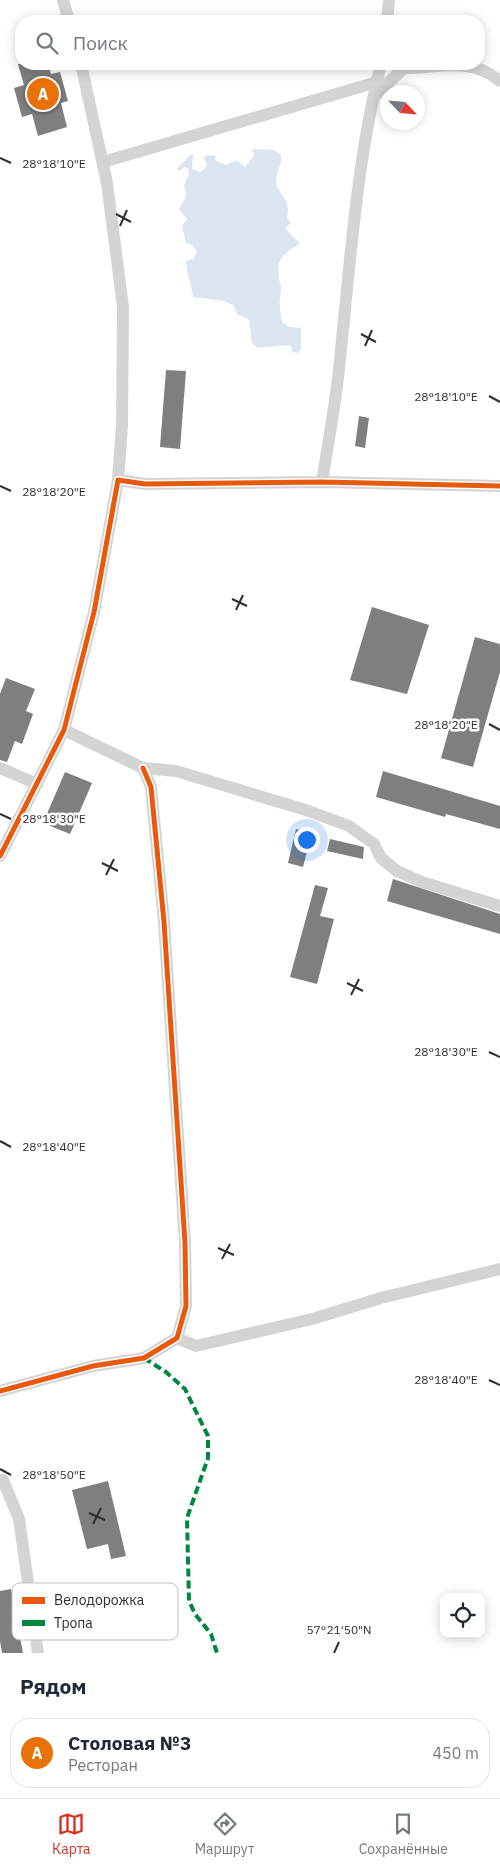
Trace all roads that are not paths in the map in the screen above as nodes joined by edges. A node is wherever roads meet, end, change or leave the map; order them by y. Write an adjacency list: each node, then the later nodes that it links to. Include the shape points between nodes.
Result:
1 (63, 0): 3 (street)
2 (389, 0): 4 (street)
3 (67, 15)
4 (388, 15)
5 (81, 70): 12 (street)
6 (380, 70): 10 (street)
7 (398, 70): 11 (street)
8 (482, 70): 9 (street)
9 (500, 81)
10 (377, 82): 11 (street); 12 (street)
11 (372, 98): 14 (street, via 356,197 339,370)
12 (103, 162): 13 (street, via 123,306)
13 (118, 480): 14 (street, via 145,484); 16 (street, via 93,618)
14 (322, 482): 15 (street)
15 (500, 486)
16 (64, 730): 18 (street); 19 (street)
17 (0, 768): 19 (street)
18 (143, 768): 21 (street, via 176,771 349,826 374,844 381,858 397,871); 23 (street, via 151,788 164,922 182,1190 186,1306)
19 (37, 784): 20 (street)
20 (0, 856)
21 (500, 906)
22 (500, 1269): 23 (street, via 196,1346)
23 (177, 1338): 24 (street, via 144,1358 93,1366)
24 (0, 1391)
25 (0, 1480): 26 (street, via 4,1480 18,1519)
26 (28, 1583)
27 (36, 1640): 28 (street)
28 (38, 1653)

